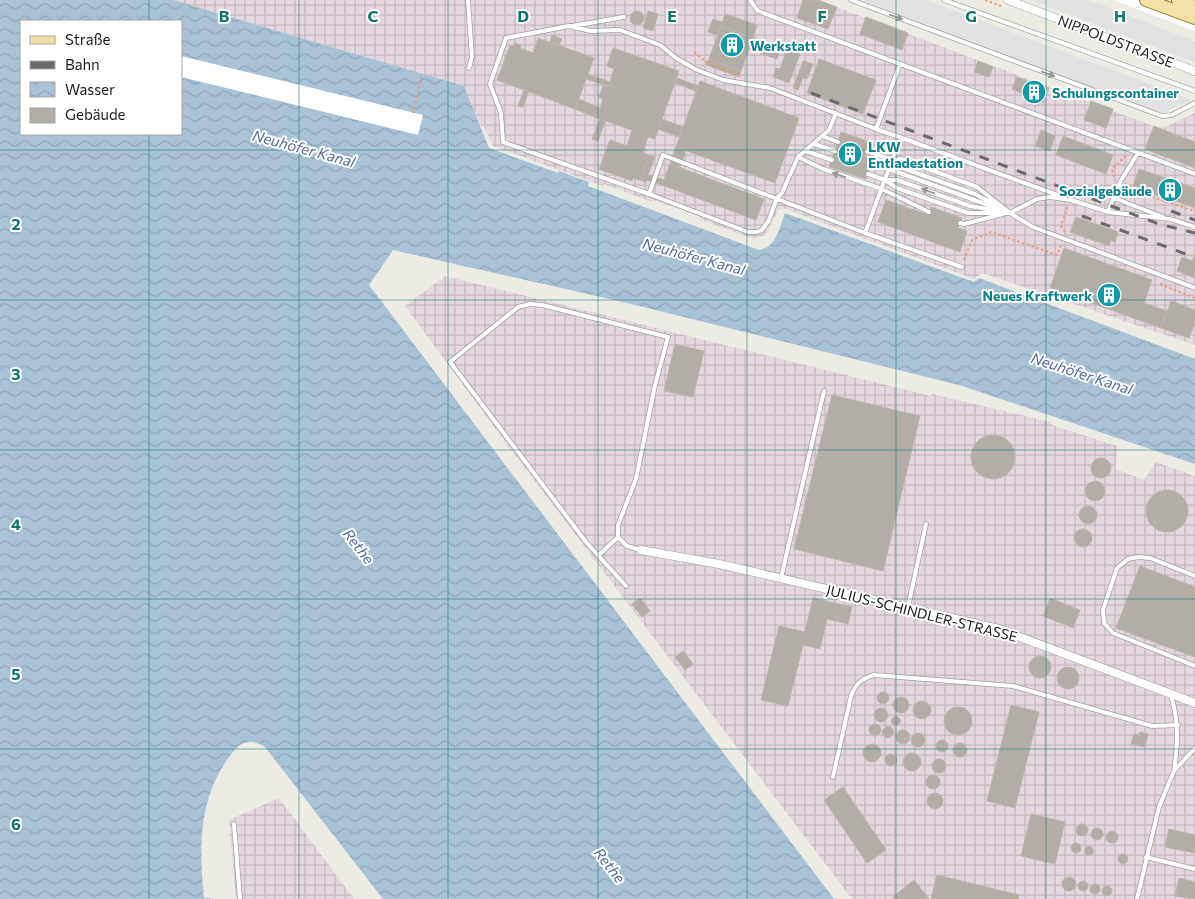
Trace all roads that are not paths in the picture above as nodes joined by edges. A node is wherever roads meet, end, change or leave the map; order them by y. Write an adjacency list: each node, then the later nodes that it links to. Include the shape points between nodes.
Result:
1 (468, 0): 13 (lane, via 472,57)
2 (750, 0): 12 (lane, via 758,10)
3 (851, 0): 16 (lane, one-way to 16, via 1162,116)
4 (944, 0): 15 (lane)
5 (1008, 0): 14 (street, NIPPOLDSTRASSE)
6 (1146, 0): 10 (main road)
7 (1178, 0): 8 (main road)
8 (1195, 7)
9 (624, 17): 11 (lane)
10 (1195, 18)
11 (569, 26): 17 (lane, via 591,31 620,30 660,45 702,72 724,80 770,88); 36 (lane, via 506,38 490,84 501,113 503,142)
12 (900, 64): 18 (lane); 26 (lane)
13 (469, 68)
14 (1195, 71)
15 (1195, 91)
16 (1195, 104)
17 (836, 114): 18 (lane); 19 (lane, via 829,130)
18 (876, 129): 20 (lane)
19 (822, 136): 21 (lane); 22 (lane)
20 (902, 138): 29 (lane); 39 (lane)
21 (838, 142)
22 (814, 144): 23 (lane); 24 (lane)
23 (806, 151): 27 (lane); 28 (lane)
24 (835, 151)
25 (867, 152): 29 (lane)
26 (1138, 153): 33 (lane); 38 (lane)
27 (798, 157): 35 (lane, one-way to 27, via 823,170); 37 (lane)
28 (832, 160)
29 (892, 160): 31 (lane); 42 (lane, via 898,166 975,194); 42 (lane, via 901,159 978,187)
30 (872, 163): 31 (lane)
31 (889, 169): 34 (lane); 42 (lane)
32 (868, 174): 34 (lane)
33 (1195, 174)
34 (885, 180): 35 (lane); 42 (lane, one-way to 34, via 970,206 897,180); 42 (lane, via 897,188 968,213)
35 (882, 189): 40 (lane); 46 (lane)
36 (649, 194): 37 (lane, via 748,232 762,230); 37 (lane, via 663,155)
37 (777, 198): 46 (lane)
38 (1114, 198): 41 (lane); 43 (lane)
39 (1071, 200): 41 (lane); 42 (lane, via 1037,199)
40 (929, 212)
41 (1108, 212): 43 (lane)
42 (1010, 213): 44 (lane); 48 (lane, via 1033,227)
43 (1170, 219): 45 (lane)
44 (962, 223)
45 (1195, 227)
46 (865, 232): 47 (lane)
47 (962, 268)
48 (1195, 288)
49 (824, 391): 55 (lane)
50 (926, 524): 57 (lane)
51 (618, 537): 52 (lane, via 627,546); 53 (lane); 53 (lane, via 618,525 636,479 668,337 542,305 518,307 450,362 561,510)
52 (641, 550): 55 (street, JULIUS-SCHINDLER-STRASSE)
53 (599, 555): 56 (lane)
54 (1195, 576): 58 (lane, via 1150,558 1128,559 1117,568 1103,610 1104,623 1113,634)
55 (781, 578): 57 (street, JULIUS-SCHINDLER-STRASSE)
56 (626, 586)
57 (908, 607): 59 (street, JULIUS-SCHINDLER-STRASSE, via 999,629)
58 (1195, 666)
59 (1171, 694): 60 (street, JULIUS-SCHINDLER-STRASSE); 61 (lane)
60 (1195, 704)
61 (1178, 725): 63 (lane); 64 (lane, via 1152,726 1013,686 874,675 862,679 850,696)
62 (1195, 748): 63 (lane)
63 (1174, 771): 66 (lane, via 1159,807)
64 (833, 777)
65 (234, 824): 68 (lane)
66 (1146, 857): 67 (lane); 69 (lane)
67 (1195, 869)
68 (240, 899)
69 (1137, 899)

